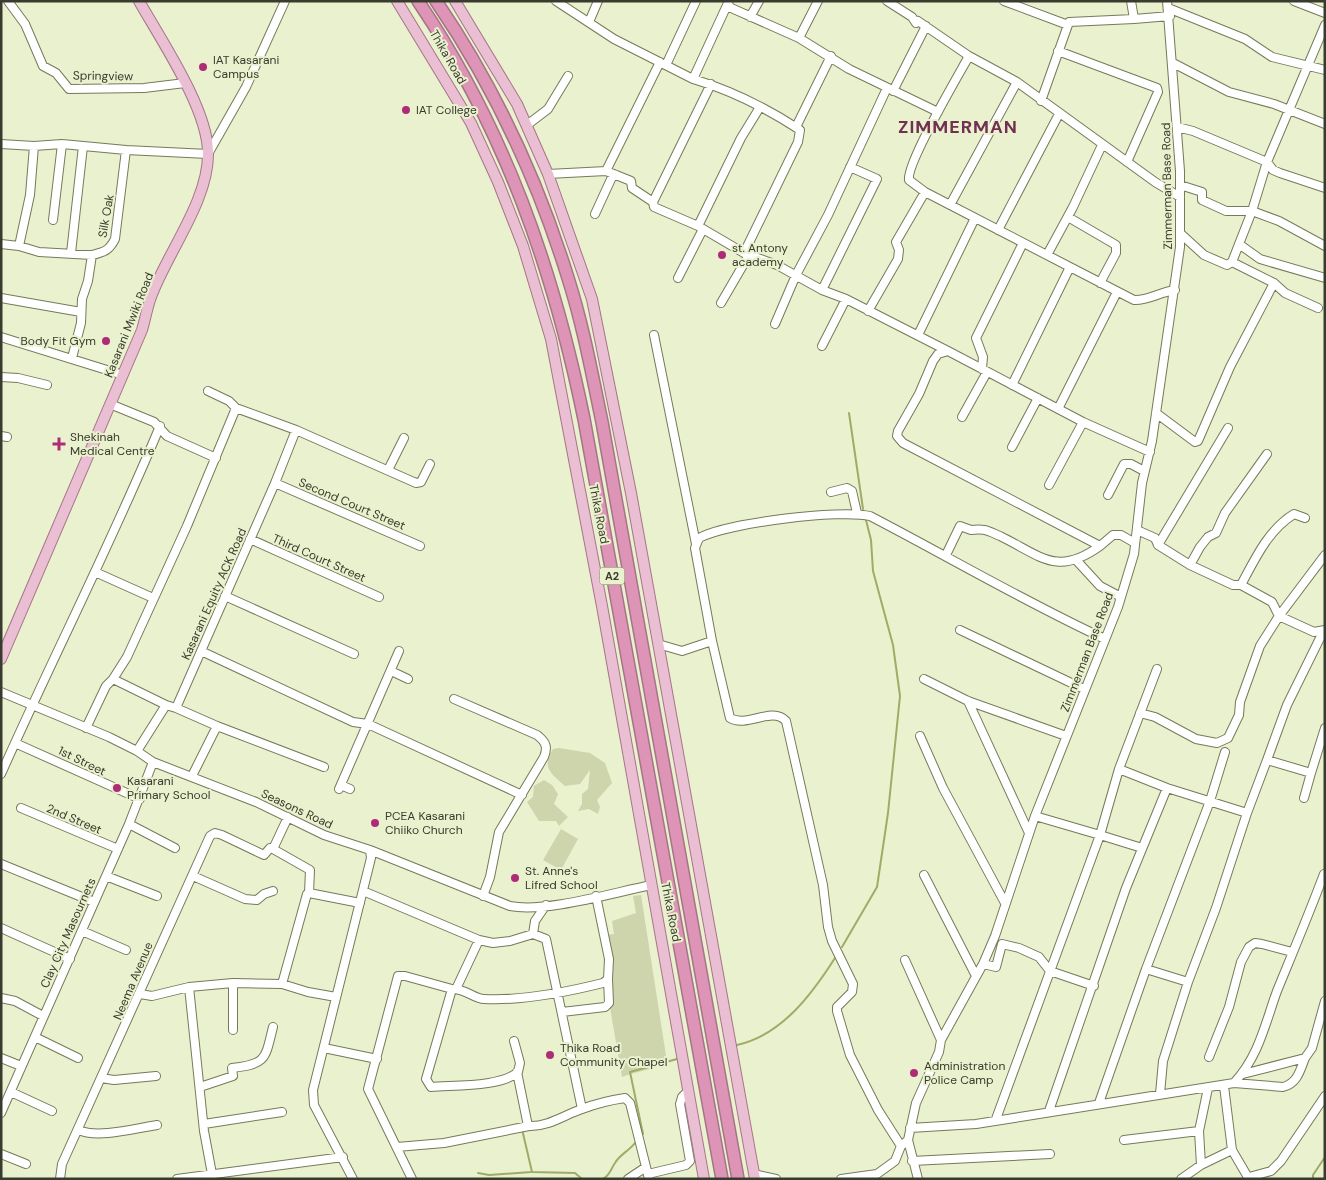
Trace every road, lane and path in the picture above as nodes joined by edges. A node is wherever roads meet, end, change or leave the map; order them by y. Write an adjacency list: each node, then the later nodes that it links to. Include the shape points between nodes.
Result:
1 (8, 1): 38 (street, Springview, via 25,24 43,66 56,73 69,89 144,88)
2 (139, 1): 38 (main road, Kasarani Mwiki Road)
3 (285, 1): 56 (street, via 246,87)
4 (397, 1): 218 (main road, Thika Road, via 471,123 511,215 544,316 558,368)
5 (418, 1): 313 (highway, Thika Road / A2, via 453,56 503,154 526,208 562,318 584,419)
6 (436, 1): 314 (highway, Thika Road / A2, via 480,72 520,151 556,242 579,316 602,422)
7 (455, 1): 47 (main road, via 501,75)
8 (556, 1): 23 (street)
9 (598, 1): 23 (street)
10 (696, 1): 32 (street)
11 (759, 1): 21 (street)
12 (818, 1): 27 (street)
13 (887, 1): 26 (street, via 916,23)
14 (1004, 1): 18 (street)
15 (1131, 1): 22 (street)
16 (1294, 1): 20 (street)
17 (728, 2): 21 (street, via 729,7); 36 (street)
18 (1017, 4): 24 (street)
19 (1168, 8): 22 (street); 31 (street, Zimmerman Base Road); 33 (street, via 1245,39 1272,57)
20 (1325, 13)
21 (750, 17): 27 (street)
22 (1134, 19): 24 (street, via 1069,22)
23 (589, 22): 32 (street)
24 (1068, 25): 28 (street)
25 (1325, 25): 33 (street)
26 (926, 26): 30 (street); 40 (street)
27 (799, 38): 29 (street)
28 (1058, 51): 41 (street); 57 (street, via 1157,88)
29 (831, 56): 40 (street, via 849,69); 49 (street)
30 (969, 56): 37 (street); 44 (street)
31 (1173, 63): 43 (street, via 1230,92); 48 (street, Zimmerman Base Road)
32 (663, 64): 36 (street); 60 (street)
33 (1309, 65): 34 (street); 43 (street)
34 (1325, 70)
35 (568, 76): 47 (street, via 548,109)
36 (693, 79): 39 (street)
37 (1016, 82): 41 (street); 68 (street)
38 (185, 83): 56 (main road, Kasarani Mwiki Road, via 206,134)
39 (711, 84): 42 (street); 67 (street)
40 (890, 89): 44 (street); 59 (street)
41 (1041, 100): 45 (street)
42 (760, 107): 49 (street); 74 (street, via 740,138)
43 (1290, 110): 46 (street); 58 (street)
44 (938, 112): 65 (street, via 908,177 911,183)
45 (1060, 114): 52 (street); 75 (street)
46 (1325, 124)
47 (526, 125): 61 (main road)
48 (1177, 127): 58 (street); 63 (street, Zimmerman Base Road)
49 (796, 128): 83 (street, via 801,134 798,142)
50 (1, 144): 53 (street)
51 (62, 144): 53 (street); 54 (street); 73 (street)
52 (1102, 145): 57 (street); 71 (street)
53 (34, 146): 80 (street, via 30,196)
54 (83, 146): 55 (street); 82 (street)
55 (126, 150): 56 (street); 85 (street, Silk Oak, via 115,239 104,253)
56 (208, 154): 110 (main road, Kasarani Mwiki Road, via 196,204 151,297 142,330)
57 (1127, 162): 66 (street)
58 (1267, 162): 64 (street, via 1273,170); 69 (street)
59 (850, 167): 88 (street); 93 (street, via 877,179)
60 (606, 171): 61 (street); 62 (street)
61 (548, 174): 161 (main road, via 594,307)
62 (616, 175): 67 (street, via 631,181 632,188); 70 (street, via 612,176)
63 (1180, 185): 66 (street, Zimmerman Base Road); 69 (street, via 1202,192 1202,200 1226,211)
64 (1325, 188)
65 (925, 192): 68 (street); 100 (street, via 896,242 898,259)
66 (1180, 197): 76 (street, Zimmerman Base Road)
67 (653, 202): 74 (street, via 654,207 662,212)
68 (950, 205): 72 (street)
69 (1252, 211): 79 (street); 81 (street, via 1279,221)
70 (595, 214)
71 (1068, 217): 84 (street); 91 (street, via 1116,245 1116,253)
72 (975, 218): 75 (street); 104 (street)
73 (53, 220)
74 (701, 228): 83 (street); 89 (street)
75 (998, 230): 77 (street)
76 (1181, 234): 86 (street, via 1212,260 1227,265); 94 (street, Zimmerman Base Road)
77 (1024, 242): 84 (street); 109 (street, via 976,338)
78 (1, 244): 80 (street)
79 (1239, 244): 86 (street); 90 (street, via 1260,259)
80 (19, 246): 82 (street, via 39,252)
81 (1325, 246)
82 (71, 253): 85 (street)
83 (746, 254): 88 (street); 98 (street)
84 (1047, 255): 87 (street)
85 (92, 256): 101 (street)
86 (1232, 262): 92 (street)
87 (1070, 267): 91 (street); 112 (street)
88 (796, 275): 93 (street); 102 (street)
89 (678, 278)
90 (1325, 278)
91 (1100, 283): 95 (street)
92 (1274, 283): 99 (street, via 1285,293); 119 (street, via 1230,367 1198,442)
93 (822, 290): 97 (street)
94 (1175, 290): 95 (street, via 1159,292 1141,301); 119 (street, Zimmerman Base Road)
95 (1117, 292): 118 (street)
96 (1, 298): 101 (street)
97 (846, 299): 100 (street); 106 (street)
98 (721, 303)
99 (1318, 308)
100 (868, 311): 104 (street)
101 (80, 312): 108 (street, via 82,323)
102 (775, 324)
103 (654, 335): 142 (street)
104 (918, 335): 107 (street)
105 (1, 337): 108 (street)
106 (822, 346)
107 (948, 351): 109 (street); 145 (street, via 938,354 933,361 919,394 899,427 897,436 900,440)
108 (72, 358): 110 (street)
109 (984, 370): 112 (street); 120 (street)
110 (123, 375): 116 (main road, Kasarani Mwiki Road)
111 (1, 377): 113 (street)
112 (1012, 385): 115 (street)
113 (46, 386)
114 (208, 391): 117 (street)
115 (1038, 398): 118 (street); 126 (street)
116 (110, 404): 122 (street); 165 (main road, Kasarani Mwiki Road)
117 (236, 408): 124 (street); 129 (street)
118 (1058, 409): 121 (street)
119 (1156, 413): 127 (street, Zimmerman Base Road)
120 (962, 417)
121 (1083, 422): 127 (street); 134 (street)
122 (160, 426): 129 (street, via 168,436); 150 (street)
123 (1228, 428): 143 (street)
124 (296, 430): 131 (street); 133 (street, Kasarani Equity ACK Road)
125 (404, 438): 131 (street)
126 (1012, 447)
127 (1150, 452): 132 (street, Zimmerman Base Road)
128 (1267, 454): 149 (street, via 1225,513 1216,533 1208,537)
129 (216, 458): 155 (street)
130 (430, 464): 131 (street, via 418,483)
131 (388, 470)
132 (1144, 471): 136 (street, via 1125,464); 139 (street, Zimmerman Base Road)
133 (275, 483): 140 (street, Kasarani Equity ACK Road); 144 (street, Second Court Street)
134 (1049, 485)
135 (831, 492): 137 (street, via 847,488 852,491)
136 (1108, 495)
137 (857, 513): 142 (street, via 749,525 703,536); 146 (street, via 870,516)
138 (1305, 518): 151 (street, via 1294,514 1268,539)
139 (1137, 530): 141 (street, Zimmerman Base Road); 143 (street, via 1155,538)
140 (250, 539): 152 (street, Kasarani Equity ACK Road); 153 (street, Third Court Street)
141 (1135, 543): 145 (street, via 1112,535); 154 (street, Zimmerman Base Road)
142 (696, 544): 160 (street)
143 (1158, 545): 149 (street)
144 (420, 546)
145 (1100, 546): 148 (street)
146 (946, 554): 148 (street, via 960,526 991,532 1055,563); 159 (street, via 1048,613)
147 (1325, 555): 156 (street)
148 (1077, 561): 154 (street, via 1100,586)
149 (1190, 565): 151 (street, via 1233,585)
150 (95, 572): 155 (street); 175 (street)
151 (1241, 585): 156 (street, via 1272,602)
152 (225, 596): 162 (street, Kasarani Equity ACK Road); 164 (street)
153 (379, 597)
154 (1121, 597): 159 (street, Zimmerman Base Road)
155 (153, 598): 168 (street, via 127,657)
156 (1279, 616): 158 (street); 178 (street, via 1260,646 1240,702 1239,715 1228,738 1217,743 1196,739)
157 (960, 630): 171 (street)
158 (1323, 634): 188 (street, via 1287,705)
159 (1105, 639): 171 (street, Zimmerman Base Road)
160 (712, 641): 161 (street, via 682,651); 294 (street, via 730,718 742,721 774,715 786,721 823,885 828,927 853,984 852,992 837,1011 850,1055)
161 (658, 644): 305 (main road)
162 (201, 651): 177 (street, Kasarani Equity ACK Road); 179 (street, via 353,722)
163 (399, 651): 167 (street)
164 (354, 654)
165 (1, 659)
166 (1157, 669): 178 (street)
167 (391, 671): 169 (street); 179 (street)
168 (113, 679): 176 (street); 181 (street, via 106,686)
169 (408, 679)
170 (924, 679): 174 (street)
171 (1084, 688): 184 (street, Zimmerman Base Road)
172 (1, 692): 175 (street, Seasons Road)
173 (454, 699): 197 (street, via 544,740 544,757)
174 (968, 702): 184 (street); 206 (street)
175 (32, 705): 181 (street, Seasons Road); 185 (street)
176 (166, 705): 177 (street); 186 (street)
177 (176, 708): 180 (street)
178 (1140, 713): 191 (street)
179 (368, 724): 196 (street, via 340,787); 197 (street)
180 (216, 726): 190 (street); 194 (street)
181 (86, 728): 186 (street, Seasons Road)
182 (1325, 728): 192 (street)
183 (920, 736): 227 (street, via 943,788)
184 (1066, 736): 203 (street, Zimmerman Base Road)
185 (15, 743): 193 (street); 199 (street, 1st Street)
186 (138, 751): 189 (street, Seasons Road)
187 (1225, 752): 200 (street)
188 (1267, 760): 192 (street); 202 (street)
189 (153, 762): 194 (street, Seasons Road); 199 (street, Clay City Masournets)
190 (324, 767)
191 (1119, 769): 195 (street); 207 (street)
192 (1311, 773): 198 (street)
193 (1, 774)
194 (192, 776): 204 (street, Seasons Road)
195 (1167, 788): 200 (street); 209 (street)
196 (350, 790)
197 (522, 795): 223 (street, via 499,832)
198 (1304, 798)
199 (140, 799): 205 (street, Clay City Masournets)
200 (1210, 801): 202 (street); 238 (street)
201 (21, 808): 210 (street, 2nd Street)
202 (1247, 813): 242 (street)
203 (1036, 816): 206 (street, Zimmerman Base Road); 207 (street)
204 (288, 817): 211 (street); 212 (street, Seasons Road, via 324,836)
205 (129, 824): 208 (street); 210 (street, Clay City Masournets)
206 (1029, 833): 227 (street, Zimmerman Base Road)
207 (1100, 835): 209 (street); 239 (street)
208 (175, 848)
209 (1142, 848): 245 (street)
210 (118, 849): 216 (street, Clay City Masournets)
211 (273, 849): 217 (street, Neema Avenue, via 264,855 217,833 212,834); 221 (street, via 310,870)
212 (370, 850): 220 (street, via 371,858); 223 (street, Seasons Road)
213 (1, 864): 225 (street)
214 (1324, 874): 234 (street)
215 (924, 875): 240 (street)
216 (106, 876): 222 (street); 225 (street, Clay City Masournets)
217 (193, 876): 219 (street, via 245,899 257,900); 248 (street, Neema Avenue)
218 (652, 885): 224 (street, Seasons Road); 275 (main road, Thika Road)
219 (273, 891)
220 (362, 891): 226 (street); 232 (street)
221 (309, 893): 226 (street); 244 (street)
222 (156, 896)
223 (483, 896): 228 (street, Seasons Road, via 518,907)
224 (596, 896): 228 (street, Seasons Road); 241 (street, via 609,959)
225 (94, 902): 230 (street, Clay City Masournets)
226 (360, 903): 250 (street)
227 (1004, 903): 237 (street, Zimmerman Base Road)
228 (546, 905): 231 (street, via 535,921)
229 (1, 928): 235 (street)
230 (82, 931): 233 (street); 235 (street, Clay City Masournets)
231 (534, 934): 232 (street, via 493,943); 249 (street, via 542,936 549,944)
232 (479, 940): 247 (street)
233 (126, 950)
234 (1292, 952): 261 (street, via 1255,943 1249,947); 268 (street, via 1261,1041)
235 (70, 959): 254 (street, Clay City Masournets)
236 (905, 960): 258 (street)
237 (983, 964): 239 (street, via 996,967 1002,944 1039,956); 240 (street, Zimmerman Base Road)
238 (1146, 969): 242 (street); 279 (street)
239 (1050, 971): 245 (street); 285 (street)
240 (976, 976): 258 (street, Zimmerman Base Road)
241 (608, 979): 249 (street); 253 (street, via 609,1003 605,1007)
242 (1188, 982): 277 (street, via 1163,1061)
243 (233, 983): 244 (street); 246 (street); 256 (street)
244 (282, 984): 250 (street)
245 (1094, 986): 281 (street)
246 (189, 988): 248 (street, via 152,996); 273 (street)
247 (454, 989): 249 (street, via 484,999); 265 (street, via 398,976); 267 (street, via 426,1079 428,1085 497,1082)
248 (140, 994): 270 (street, Neema Avenue)
249 (557, 994): 253 (street)
250 (336, 997): 260 (street)
251 (1, 998): 254 (street, via 15,1001)
252 (1325, 1000): 264 (street, via 1312,1048)
253 (562, 1012): 280 (street)
254 (43, 1016): 257 (street, Clay City Masournets)
255 (273, 1027): 273 (street, via 261,1062 232,1068 233,1076)
256 (233, 1030)
257 (35, 1037): 263 (street); 266 (street, Clay City Masournets)
258 (941, 1040): 289 (street, Zimmerman Base Road, via 939,1052 916,1103)
259 (514, 1041): 267 (street, via 520,1063)
260 (324, 1048): 265 (street); 299 (street, via 313,1100 318,1115)
261 (1209, 1057)
262 (1, 1058): 266 (street)
263 (78, 1058)
264 (1305, 1058): 268 (street); 271 (street, via 1297,1079 1290,1085)
265 (377, 1059): 295 (street, via 369,1095)
266 (21, 1066): 276 (street, Clay City Masournets)
267 (517, 1072): 288 (street)
268 (1242, 1074): 271 (street)
269 (156, 1076): 270 (street)
270 (102, 1078): 290 (street, Neema Avenue)
271 (1234, 1083): 272 (street)
272 (1224, 1086): 274 (street); 296 (street)
273 (200, 1087): 286 (street)
274 (1208, 1088): 277 (street); 291 (street)
275 (688, 1091): 303 (street, via 680,1104 690,1161 686,1165); 312 (main road, Thika Road)
276 (11, 1092): 282 (street); 284 (street, Clay City Masournets)
277 (1160, 1094): 279 (street)
278 (1325, 1096): 306 (street, via 1282,1161 1271,1171)
279 (1099, 1103): 281 (street)
280 (582, 1109): 288 (street, via 561,1119); 303 (street, via 616,1099 628,1100)
281 (1049, 1111): 285 (street)
282 (52, 1112)
283 (282, 1112): 286 (street)
284 (1, 1113)
285 (996, 1119): 289 (street, via 976,1124)
286 (204, 1124): 304 (street)
287 (157, 1125): 290 (street, via 100,1133)
288 (528, 1126): 295 (street, via 444,1144)
289 (910, 1128): 292 (street, Zimmerman Base Road)
290 (79, 1130): 307 (street, Neema Avenue, via 62,1164)
291 (1199, 1131): 293 (street); 302 (street)
292 (908, 1140): 294 (street); 300 (street)
293 (1124, 1140)
294 (901, 1146): 316 (street, via 895,1161 877,1174)
295 (397, 1147): 310 (street)
296 (1232, 1150): 302 (street); 306 (street)
297 (1, 1154): 301 (street)
298 (1050, 1154): 300 (street)
299 (343, 1157): 304 (street); 309 (street)
300 (912, 1161): 317 (street)
301 (26, 1164)
302 (1201, 1165): 318 (street)
303 (648, 1173): 311 (street)
304 (212, 1174): 308 (street)
305 (754, 1176): 315 (street)
306 (1249, 1178)
307 (60, 1179)
308 (177, 1179)
309 (353, 1179)
310 (412, 1179)
311 (628, 1179)
312 (704, 1179)
313 (722, 1179)
314 (738, 1179)
315 (776, 1179)
316 (841, 1179)
317 (918, 1179)
318 (1181, 1179)

